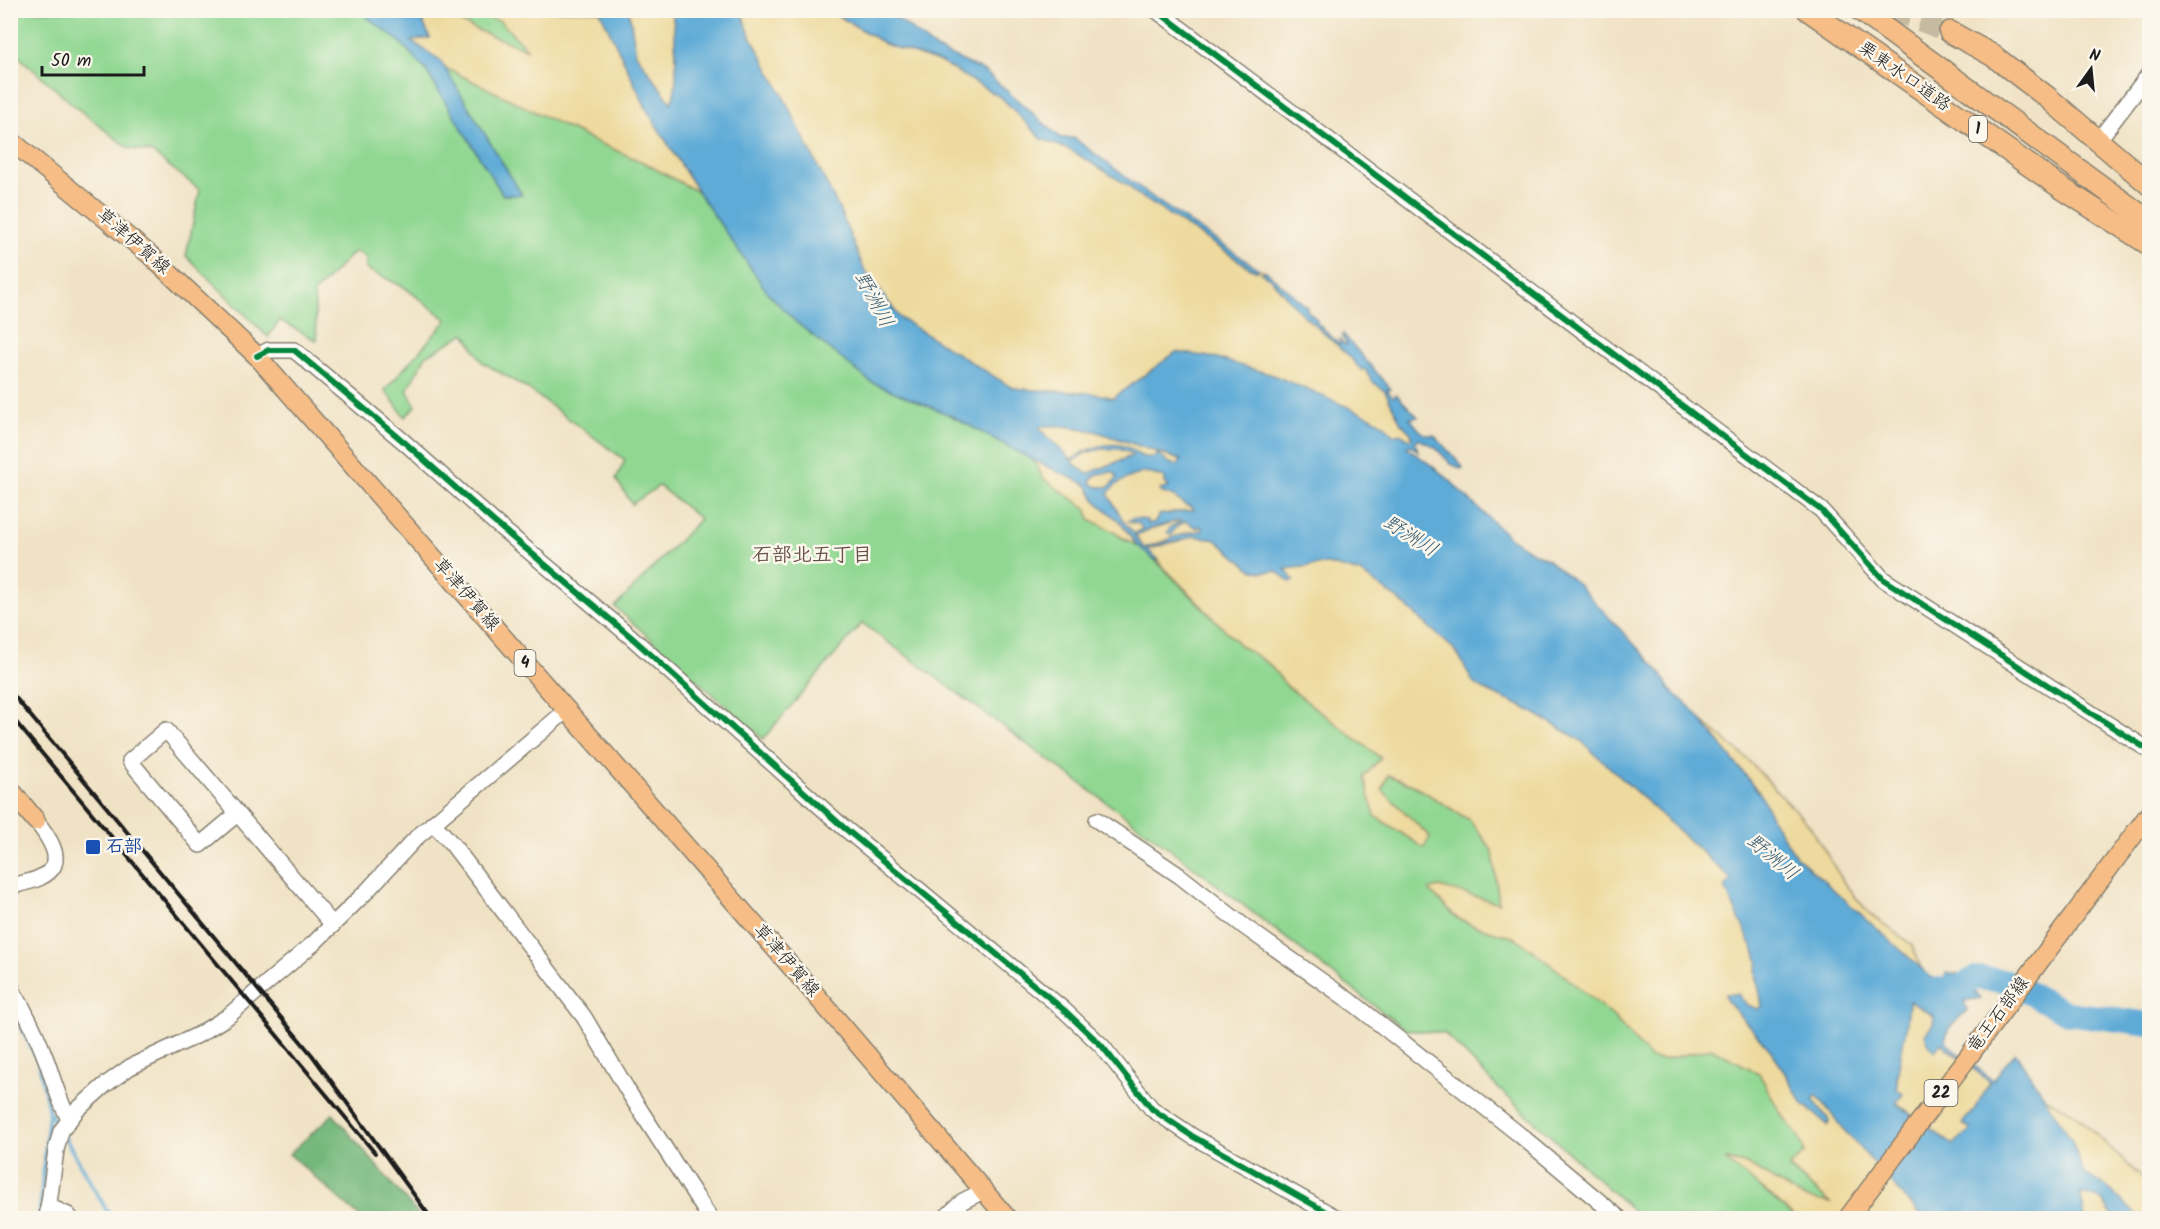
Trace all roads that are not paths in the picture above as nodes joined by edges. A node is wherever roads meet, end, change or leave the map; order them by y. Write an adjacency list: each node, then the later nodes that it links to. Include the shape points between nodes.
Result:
1 (1156, 10): 13 (street, via 1821,510 1883,579)
2 (1808, 10): 10 (highway, 栗東水口道路 / 1, via 2063,189)
3 (1860, 10): 9 (highway, 栗東水口道路 / 1)
4 (1950, 32): 7 (highway, via 1992,55)
5 (2150, 73): 7 (street)
6 (10, 140): 11 (main road, 草津伊賀線 / 4, via 150,255)
7 (2097, 142): 8 (highway)
8 (2150, 185)
9 (2150, 222)
10 (2150, 245)
11 (257, 356): 12 (main road, 草津伊賀線 / 4); 30 (street, via 269,350 294,350 403,441 630,636 842,826 1064,1010 1102,1046 1152,1109)
12 (567, 710): 19 (street); 24 (main road, 草津伊賀線 / 4)
13 (2150, 751)
14 (10, 792): 18 (main road)
15 (2150, 813): 32 (main road, 竜王石部線 / 22)
16 (237, 814): 16 (street, via 200,845 130,761 166,730); 21 (street)
17 (1097, 820): 31 (street, via 1357,1006)
18 (36, 821): 20 (street, via 55,850 53,866 42,878)
19 (433, 823): 21 (street); 27 (street, via 584,1017)
20 (10, 886)
21 (333, 925): 23 (street, via 221,1021 130,1067 105,1084)
22 (10, 986): 23 (street, via 26,1011)
23 (69, 1119): 25 (street, via 56,1150)
24 (982, 1191): 28 (street, via 963,1201); 29 (main road, 草津伊賀線 / 4)
25 (48, 1212): 26 (street)
26 (70, 1218)
27 (710, 1218)
28 (945, 1218)
29 (1007, 1218)
30 (1337, 1218)
31 (1620, 1218)
32 (1848, 1218)

